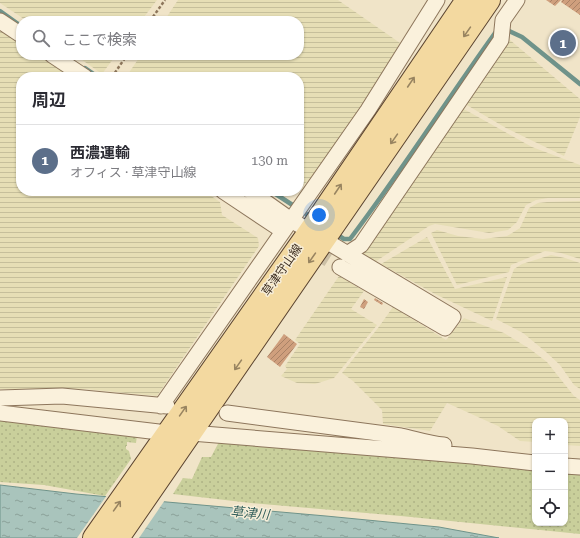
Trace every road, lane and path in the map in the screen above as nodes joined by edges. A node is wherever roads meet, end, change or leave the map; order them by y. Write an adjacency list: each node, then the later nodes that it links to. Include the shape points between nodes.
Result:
1 (165, 0): 6 (path)
2 (437, 0): 15 (street, via 368,110)
3 (467, 0): 17 (main road, 草津守山線, one-way to 3)
4 (490, 0): 17 (main road, 草津守山線, one-way to 17)
5 (517, 0): 18 (street, via 503,20 501,40 361,244)
6 (154, 16)
7 (0, 20): 8 (street)
8 (16, 31)
9 (59, 60): 11 (street)
10 (124, 60): 12 (path)
11 (77, 72)
12 (115, 72)
13 (230, 196): 16 (street)
14 (257, 196): 15 (street)
15 (291, 220): 17 (street); 19 (street, via 164,406 62,396)
16 (277, 227)
17 (317, 236): 18 (street); 23 (main road, 草津守山線, one-way to 23); 24 (main road, 草津守山線, one-way to 17)
18 (344, 261): 18 (street, via 453,317 445,328)
19 (0, 398)
20 (0, 405): 24 (street, via 140,420)
21 (0, 413): 24 (street)
22 (227, 413): 25 (street, via 401,436)
23 (194, 429): 25 (street); 29 (street); 33 (main road, 草津守山線)
24 (161, 433): 32 (main road, 草津守山線, one-way to 24, via 153,454)
25 (432, 444): 26 (street)
26 (532, 453)
27 (568, 456): 28 (street)
28 (580, 458)
29 (532, 463)
30 (568, 466): 31 (street)
31 (580, 468)
32 (94, 538)
33 (118, 538)

